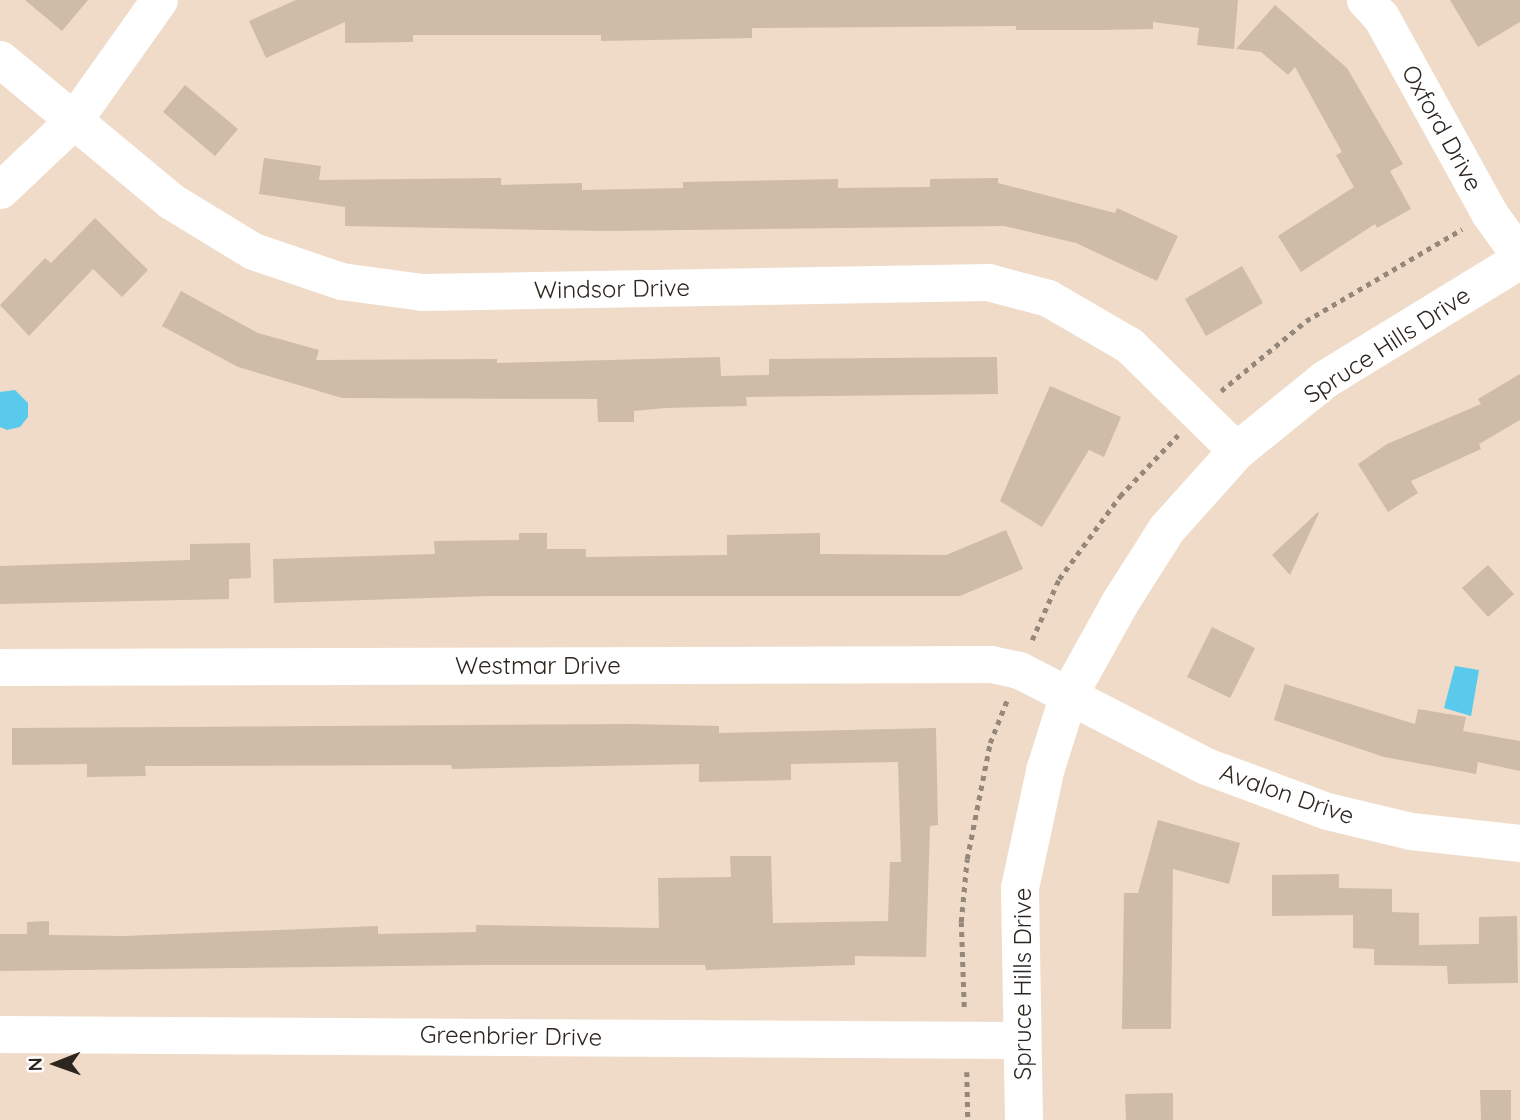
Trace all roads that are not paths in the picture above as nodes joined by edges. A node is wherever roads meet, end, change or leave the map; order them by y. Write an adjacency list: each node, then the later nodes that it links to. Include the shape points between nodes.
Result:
1 (159, 0): 4 (street)
2 (1364, 0): 6 (street, Oxford Drive, via 1381,18 1489,213)
3 (0, 59): 4 (street, Windsor Drive)
4 (74, 121): 5 (street); 7 (street, Windsor Drive, via 171,201 253,251 341,281 422,292 988,282 1048,298 1129,345)
5 (0, 190)
6 (1520, 258): 7 (main road, Spruce Hills Drive, via 1326,379)
7 (1237, 451): 9 (main road, Spruce Hills Drive, via 1167,529 1119,603)
8 (0, 667): 9 (street, Westmar Drive, via 991,664 1018,670)
9 (1069, 695): 10 (street, Avalon Drive, via 1206,766 1327,811 1411,831); 12 (main road, Spruce Hills Drive, via 1045,771 1020,888)
10 (1520, 843)
11 (0, 1034): 12 (street, Greenbrier Drive)
12 (1022, 1040): 13 (main road, Spruce Hills Drive)
13 (1024, 1120)

